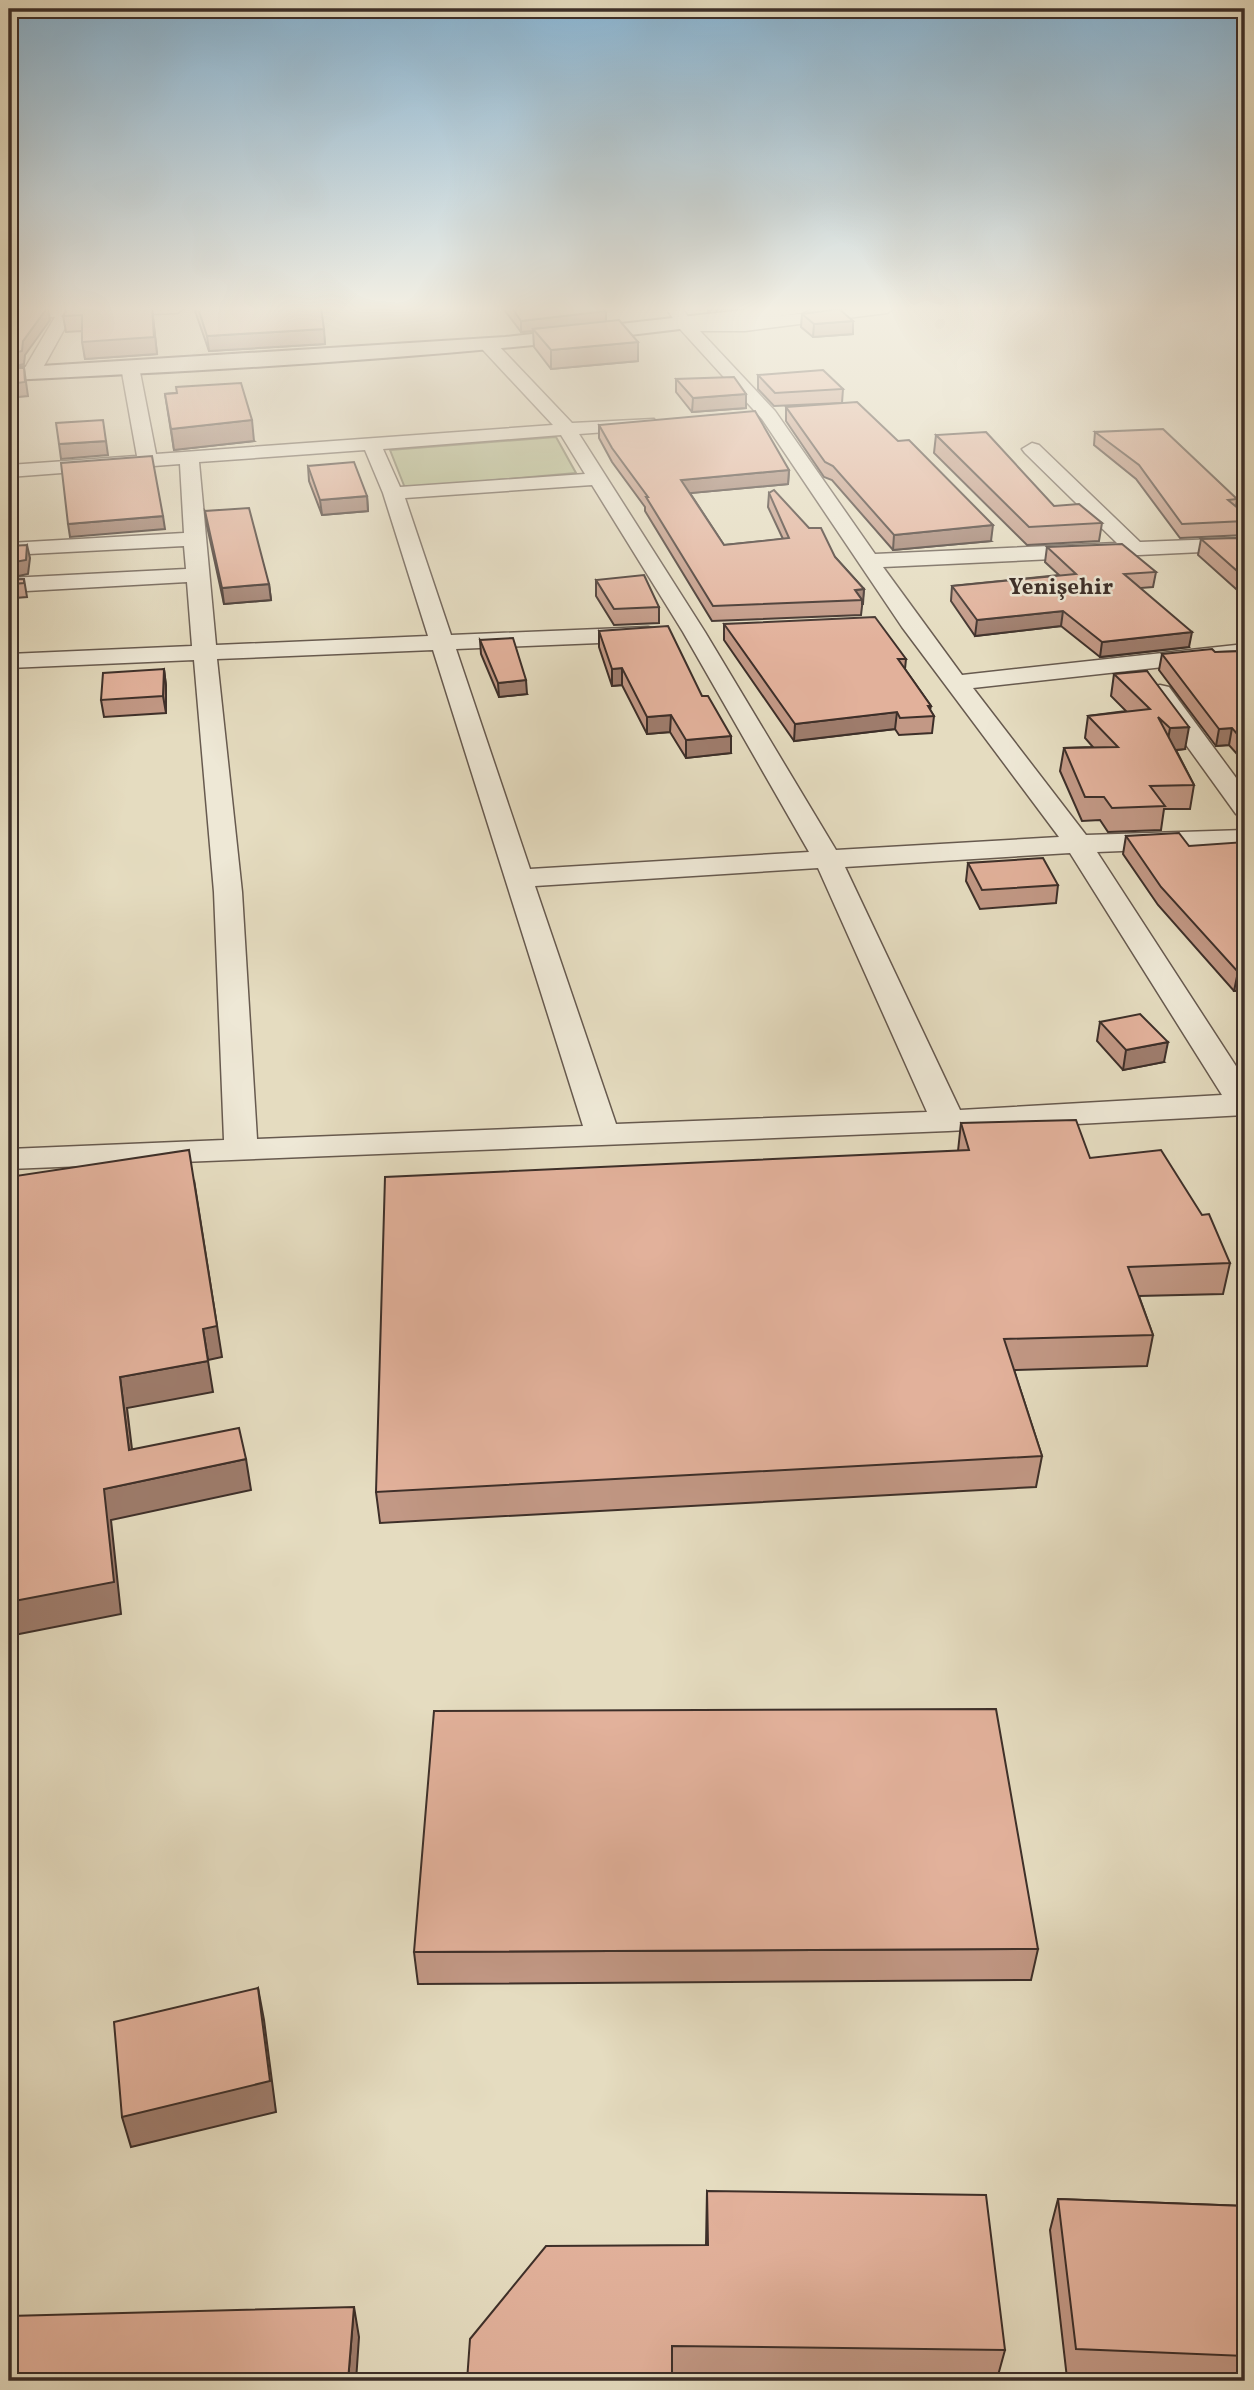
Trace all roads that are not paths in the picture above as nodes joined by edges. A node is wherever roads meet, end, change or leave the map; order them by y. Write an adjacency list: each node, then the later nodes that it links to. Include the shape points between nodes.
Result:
1 (140, 420): 9 (street)
2 (558, 420): 5 (street)
3 (772, 420): 19 (street)
4 (662, 422): 5 (street)
5 (567, 429): 6 (street); 11 (street)
6 (372, 444): 8 (street); 12 (street)
7 (1032, 449): 17 (street)
8 (190, 457): 9 (street); 14 (street)
9 (147, 459): 10 (street)
10 (9, 471)
11 (599, 479): 12 (street); 25 (street)
12 (393, 493): 26 (street)
13 (1002, 536): 18 (street)
14 (196, 539): 16 (street); 20 (street)
15 (1245, 544): 17 (street)
16 (9, 549)
17 (1136, 550): 18 (street)
18 (1021, 555): 19 (street)
19 (869, 561): 22 (street)
20 (197, 575): 21 (street); 28 (street)
21 (9, 585)
22 (910, 622): 23 (street); 31 (street)
23 (883, 623)
24 (721, 631): 25 (street)
25 (694, 632): 26 (street); 37 (street)
26 (443, 643): 28 (street); 38 (street)
27 (1245, 651): 30 (street)
28 (204, 653): 29 (street); 42 (street, via 228,892)
29 (9, 661)
30 (1137, 662): 31 (street); 33 (street)
31 (955, 682): 36 (street)
32 (1245, 768): 33 (street)
33 (1216, 769): 34 (street)
34 (1245, 808)
35 (1245, 838): 36 (street)
36 (1078, 844): 37 (street); 39 (street)
37 (828, 860): 38 (street); 40 (street)
38 (520, 878): 41 (street)
39 (1245, 1104): 40 (street)
40 (948, 1121): 41 (street)
41 (602, 1134): 42 (street)
42 (240, 1149): 43 (street)
43 (9, 1159)

